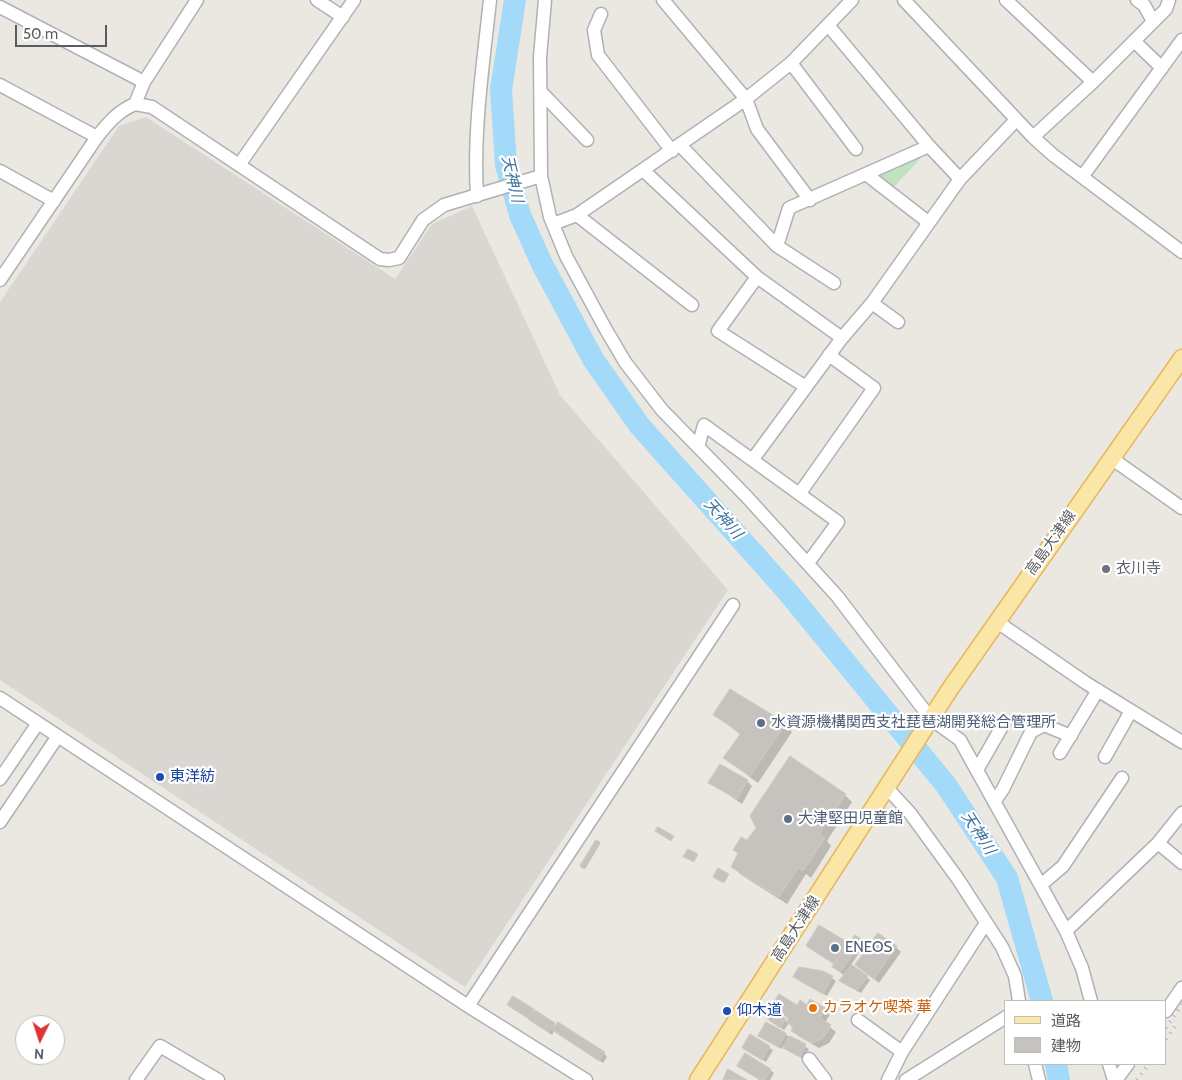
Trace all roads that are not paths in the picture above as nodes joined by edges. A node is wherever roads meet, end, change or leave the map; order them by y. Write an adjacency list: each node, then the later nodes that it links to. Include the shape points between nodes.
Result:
1 (197, 0): 21 (street)
2 (317, 0): 14 (street)
3 (354, 0): 14 (street)
4 (490, 0): 41 (street, via 476,173)
5 (545, 0): 24 (street, via 540,57)
6 (663, 0): 25 (street)
7 (852, 0): 16 (street)
8 (904, 0): 27 (street)
9 (1006, 0): 22 (street)
10 (1137, 0): 15 (street, via 1144,5)
11 (1169, 0): 15 (street, via 1166,9)
12 (0, 7): 21 (street)
13 (601, 14): 32 (street, via 594,30 598,55)
14 (343, 17): 34 (street)
15 (1153, 21): 18 (street)
16 (828, 25): 19 (street); 31 (street)
17 (1182, 40): 20 (street)
18 (1134, 41): 20 (street); 22 (street)
19 (791, 63): 25 (street); 33 (street)
20 (1162, 68): 39 (street)
21 (144, 82): 26 (street)
22 (1093, 82): 29 (street)
23 (0, 85): 28 (street)
24 (541, 92): 30 (street); 38 (street)
25 (746, 99): 32 (street); 42 (street, via 757,129)
26 (135, 104): 28 (street, via 112,119); 34 (street, via 152,107)
27 (1016, 120): 29 (street); 40 (street)
28 (97, 137): 43 (street)
29 (1033, 137): 39 (street)
30 (587, 140)
31 (929, 146): 37 (street); 40 (street)
32 (676, 148): 35 (street); 47 (street)
33 (856, 149)
34 (240, 165): 41 (street, via 380,259 399,258 431,212)
35 (643, 170): 44 (street); 49 (street)
36 (0, 171): 43 (street)
37 (866, 174): 42 (street); 45 (street)
38 (537, 177): 41 (street); 46 (street)
39 (1082, 177): 48 (street)
40 (960, 179): 45 (street)
41 (483, 194)
42 (810, 200): 47 (street, via 789,208)
43 (54, 201): 50 (street)
44 (577, 215): 46 (street); 53 (street)
45 (928, 222): 52 (street)
46 (553, 224): 59 (street, via 566,256 625,362 662,410)
47 (777, 246): 51 (street)
48 (1182, 252)
49 (758, 277): 55 (street); 58 (street, via 718,331)
50 (0, 280)
51 (834, 283)
52 (872, 303): 54 (street); 55 (street)
53 (692, 304)
54 (898, 322)
55 (842, 338): 56 (street)
56 (829, 355): 58 (street); 62 (street, via 874,388)
57 (1182, 358): 60 (main road, 高島大津線)
58 (806, 387): 61 (street)
59 (698, 447): 61 (street, via 704,425); 64 (street)
60 (1111, 458): 63 (street); 66 (main road, 高島大津線)
61 (753, 459): 62 (street)
62 (800, 493): 64 (street, via 838,522)
63 (1182, 508)
64 (808, 563): 72 (street, via 837,596)
65 (733, 605): 93 (street)
66 (996, 621): 67 (street); 72 (main road, 高島大津線)
67 (1098, 690): 69 (street); 74 (street)
68 (0, 698): 70 (street)
69 (1131, 711): 75 (street); 77 (street)
70 (38, 722): 73 (street); 80 (street)
71 (1004, 723): 78 (street)
72 (928, 724): 78 (street, via 960,740); 81 (main road)
73 (58, 736): 84 (street); 93 (street)
74 (1071, 736): 76 (street); 82 (street, via 1044,725 1031,732)
75 (1182, 742)
76 (1060, 753)
77 (1105, 756)
78 (977, 770): 82 (street)
79 (1122, 778): 87 (street, via 1063,866)
80 (0, 779)
81 (891, 783): 88 (street); 106 (main road, 高島大津線)
82 (994, 802): 87 (street)
83 (1182, 813): 85 (street)
84 (0, 822)
85 (1158, 843): 86 (street); 89 (street)
86 (1182, 863)
87 (1042, 884): 89 (street)
88 (986, 923): 91 (street, via 1002,947 1015,976); 97 (street)
89 (1066, 931): 92 (street, via 1082,968)
90 (1182, 988): 94 (street)
91 (1019, 1000)
92 (1091, 1000)
93 (468, 1006): 105 (street)
94 (1167, 1010)
95 (1004, 1018): 102 (street)
96 (858, 1020): 97 (street)
97 (902, 1052): 108 (street)
98 (809, 1058): 107 (street)
99 (1035, 1065): 109 (street)
100 (1109, 1065): 110 (street)
101 (1127, 1065): 110 (street)
102 (910, 1079)
103 (136, 1080): 104 (street, via 160,1046)
104 (218, 1080)
105 (586, 1080)
106 (698, 1080)
107 (825, 1080)
108 (888, 1080)
109 (1039, 1080)
110 (1115, 1080)

